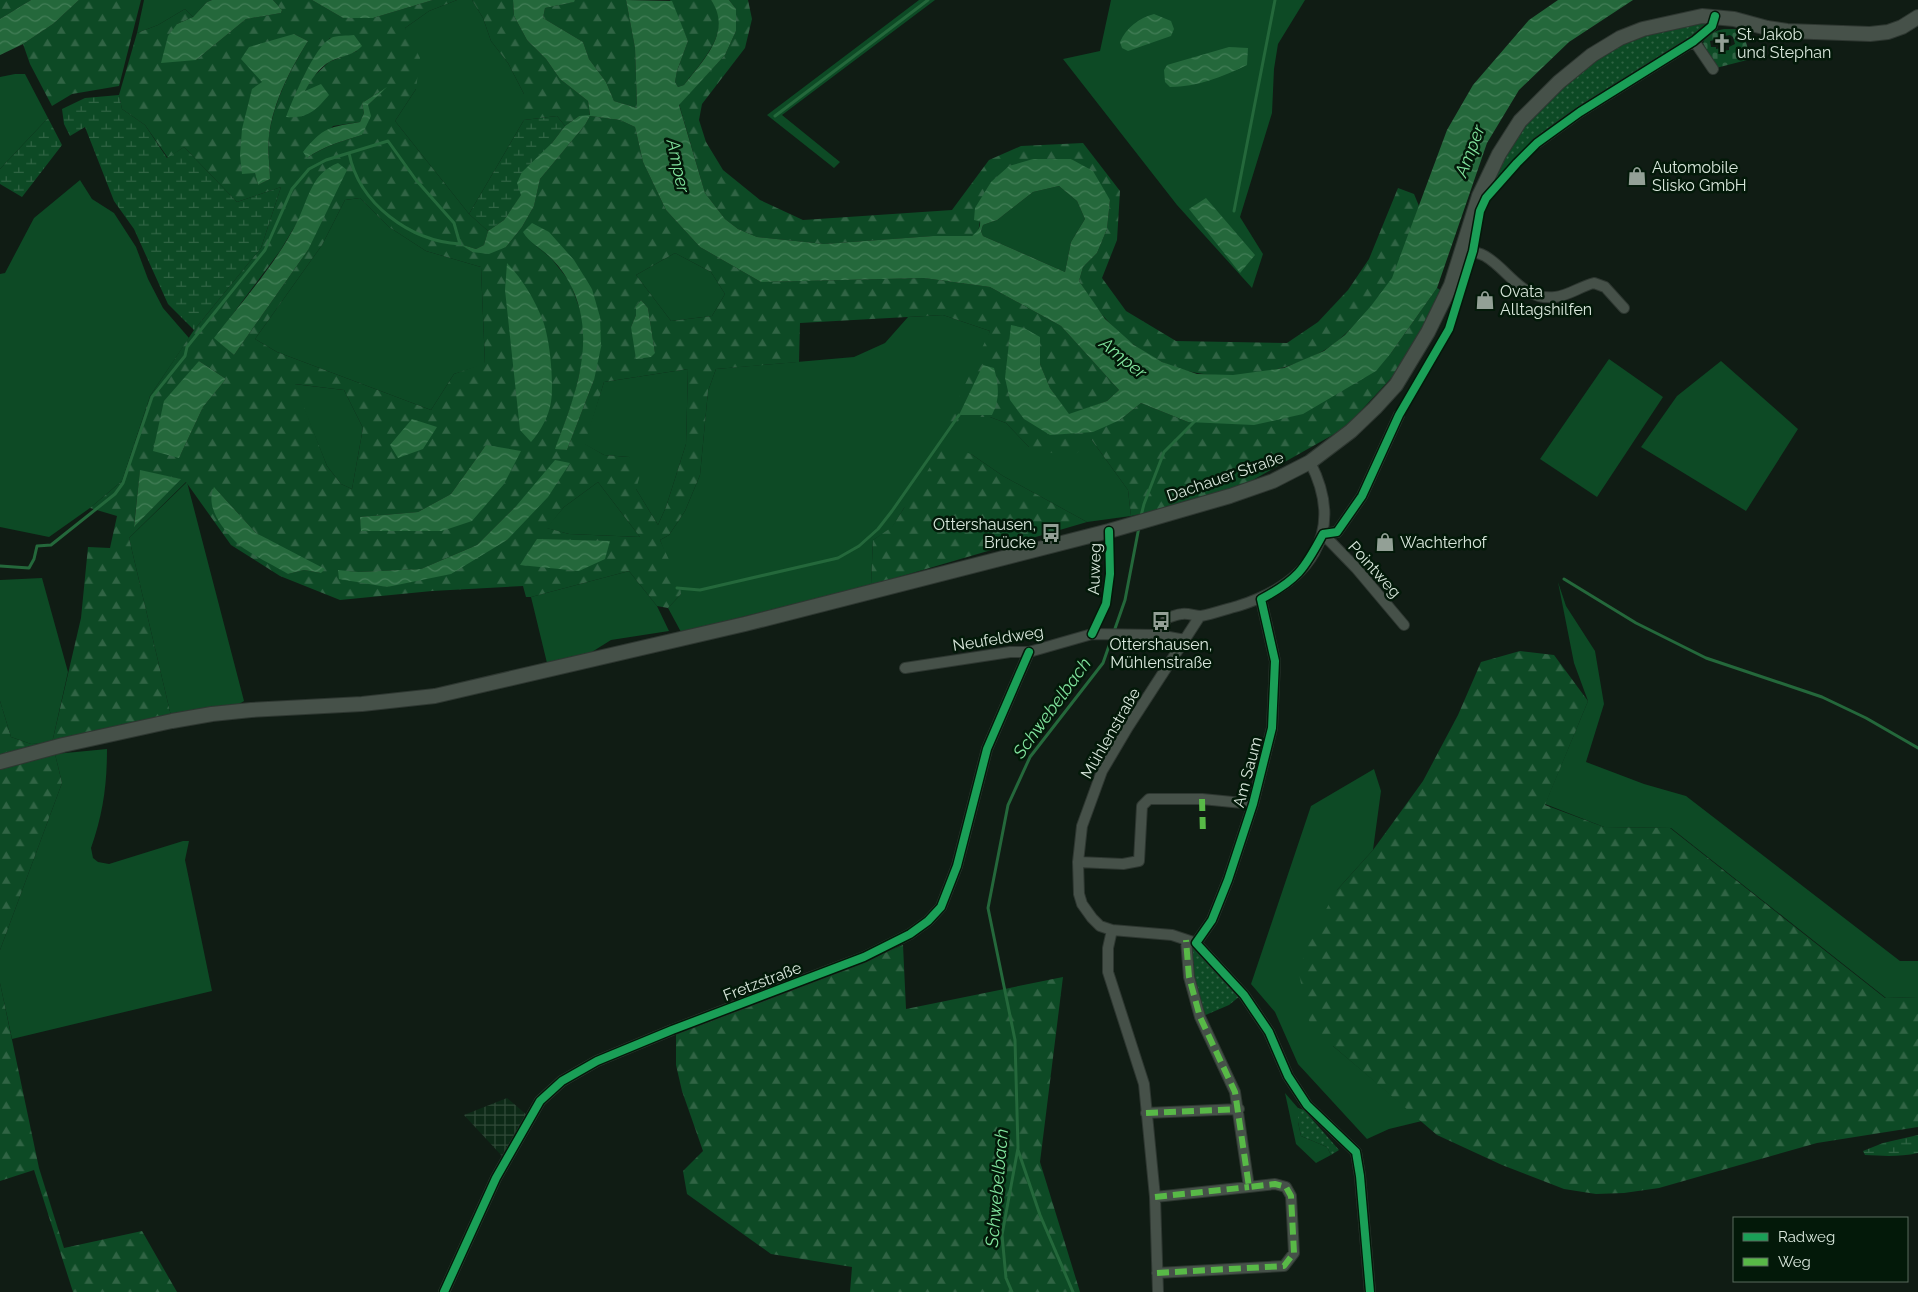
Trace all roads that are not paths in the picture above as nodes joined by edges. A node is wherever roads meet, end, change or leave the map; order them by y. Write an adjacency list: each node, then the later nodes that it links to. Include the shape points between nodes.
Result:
1 (1715, 16): 2 (main road, Dachauer Straße, via 1787,31 1870,34 1902,27); 3 (street, via 1712,26); 6 (main road, Dachauer Straße, via 1669,22 1620,38 1592,55 1559,82 1520,121 1499,154 1479,196)
2 (1918, 17)
3 (1694, 41): 4 (street); 5 (street)
4 (1713, 69)
5 (1537, 143)
6 (1462, 250): 7 (street, via 1484,255 1521,288 1540,297 1556,298 1594,283 1605,287); 9 (main road, Dachauer Straße, via 1451,285 1396,384 1351,431)
7 (1624, 308)
8 (1399, 415): 10 (street, via 1362,496 1337,532)
9 (1310, 462): 10 (street, via 1322,497); 18 (main road, Dachauer Straße, via 1273,481 1138,523 745,624 435,696 212,714 63,745)
10 (1323, 534): 11 (street, via 1308,563 1296,577); 13 (street, Pointweg)
11 (1261, 599): 12 (street); 19 (street, Am Saum, via 1275,661 1275,694 1272,728)
12 (1200, 616): 14 (street, via 1182,614 1167,618); 15 (street, Mühlenstraße)
13 (1404, 624)
14 (1158, 635): 15 (street, Neufeldweg); 16 (street, Neufeldweg, via 1092,634)
15 (1185, 640): 20 (street, Mühlenstraße, via 1102,771 1082,826)
16 (1028, 652): 17 (street, Neufeldweg); 28 (street, Fretzstraße, via 987,749 957,866 941,908 910,934 864,957 672,1030 597,1061 562,1081 540,1101 496,1178)
17 (905, 668)
18 (0, 762)
19 (1253, 804): 20 (street, via 1202,799 1149,799 1142,806 1139,860 1123,864); 22 (street, Am Saum, via 1212,920)
20 (1078, 862): 21 (street, Mühlenstraße, via 1078,889 1082,904 1100,926)
21 (1112, 930): 22 (street, via 1172,935); 24 (street, via 1108,972 1144,1084)
22 (1191, 942): 23 (street, via 1189,977 1200,1017 1235,1092); 30 (street, via 1244,995 1269,1032 1288,1076 1308,1105 1356,1152)
23 (1239, 1109): 24 (street); 25 (street)
24 (1146, 1112): 26 (street)
25 (1248, 1187): 26 (street); 27 (street, via 1275,1184 1286,1187 1291,1196 1294,1253 1284,1266)
26 (1155, 1197): 27 (street)
27 (1157, 1273): 29 (street)
28 (444, 1292)
29 (1158, 1292)
30 (1370, 1292)

